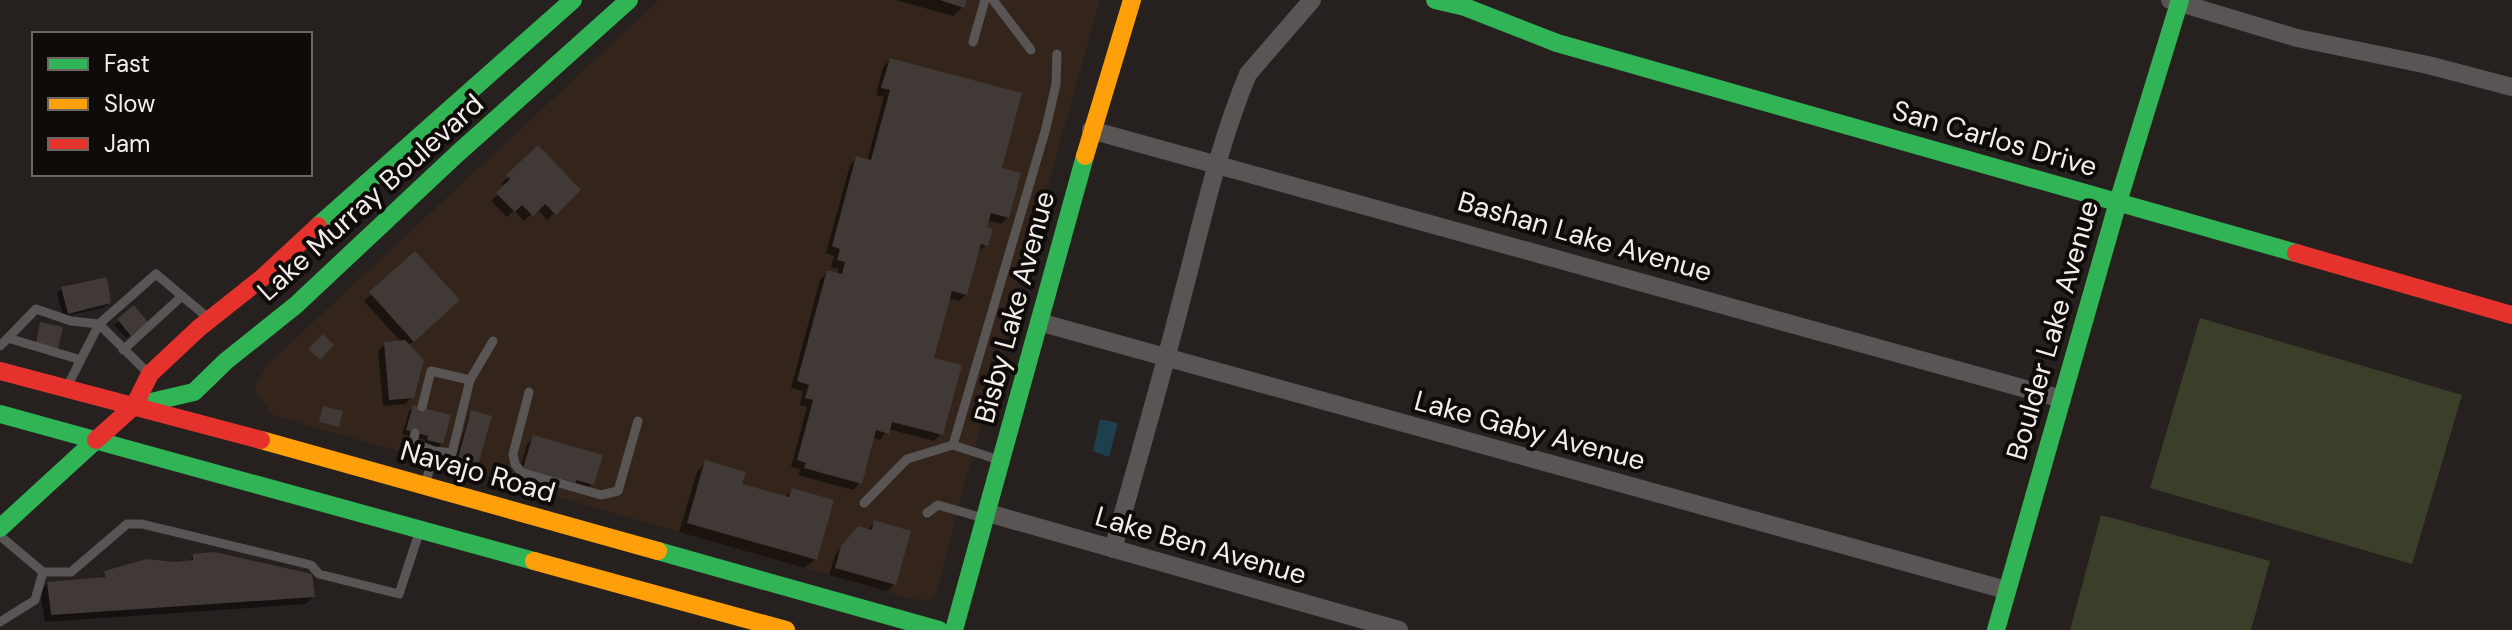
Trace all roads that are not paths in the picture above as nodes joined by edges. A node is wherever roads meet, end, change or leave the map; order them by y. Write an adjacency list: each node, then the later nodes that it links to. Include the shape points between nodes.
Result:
1 (573, 0): 19 (main road, Lake Murray Boulevard)
2 (629, 0): 34 (main road, Lake Murray Boulevard, via 194,392)
3 (985, 0): 10 (lane)
4 (993, 0): 11 (lane)
5 (1132, 0): 14 (main road, Bisby Lake Avenue)
6 (1312, 0): 15 (street, via 1248,74)
7 (1435, 0): 9 (main road, San Carlos Drive)
8 (2176, 1): 13 (street, via 2297,38); 16 (main road, Boulder Lake Avenue)
9 (1462, 4): 16 (main road, San Carlos Drive, via 1557,43)
10 (973, 42)
11 (1031, 50)
12 (1057, 54): 40 (lane, via 1046,128)
13 (2512, 87)
14 (1091, 130): 15 (street, Bashan Lake Avenue); 20 (main road, Bisby Lake Avenue)
15 (1218, 163): 26 (street); 33 (street, Bashan Lake Avenue)
16 (2118, 202): 18 (main road, San Carlos Drive); 33 (main road, Boulder Lake Avenue)
17 (181, 297): 19 (lane); 21 (lane, via 156,274); 25 (lane)
18 (2512, 315)
19 (209, 320): 29 (main road, Lake Murray Boulevard)
20 (1039, 322): 26 (street, Lake Gaby Avenue); 42 (main road, Bisby Lake Avenue)
21 (99, 324): 22 (lane, via 36,309); 25 (lane); 27 (lane)
22 (8, 338): 24 (lane); 27 (lane)
23 (493, 341): 30 (lane)
24 (0, 346)
25 (123, 350): 29 (lane)
26 (1166, 359): 50 (street); 54 (street, Lake Gaby Avenue)
27 (81, 360): 31 (lane)
28 (0, 371): 31 (main road, Navajo Road)
29 (150, 374): 34 (main road, Lake Murray Boulevard)
30 (470, 380): 35 (lane, via 431,371); 41 (lane, via 452,453)
31 (66, 388): 34 (main road, Navajo Road)
32 (529, 392): 37 (lane, via 515,464 521,472 601,495 618,491)
33 (2062, 399): 54 (main road, Boulder Lake Avenue)
34 (134, 406): 39 (main road, Lake Murray Boulevard); 43 (main road, Navajo Road)
35 (422, 407)
36 (0, 414): 39 (main road)
37 (638, 421)
38 (415, 433): 41 (lane, via 413,443)
39 (96, 440): 47 (main road, Lake Murray Boulevard); 48 (main road)
40 (953, 445): 42 (lane); 44 (lane, via 907,459)
41 (434, 451): 43 (lane)
42 (1002, 461): 46 (main road, Bisby Lake Avenue)
43 (425, 485): 52 (main road, Navajo Road)
44 (864, 503)
45 (927, 513): 46 (lane, via 938,505)
46 (988, 516): 50 (street, Lake Ben Avenue); 58 (main road, Bisby Lake Avenue)
47 (0, 528)
48 (420, 528): 51 (main road); 53 (lane, via 399,594 319,574 311,565 142,524 127,524 71,572)
49 (0, 536): 53 (lane)
50 (1113, 549): 59 (street, Lake Ben Avenue)
51 (520, 556): 52 (main road, via 547,552 624,573); 56 (main road)
52 (647, 561): 57 (main road, Navajo Road)
53 (43, 572): 55 (lane, via 35,600)
54 (2006, 590): 60 (main road, Boulder Lake Avenue)
55 (0, 622)
56 (786, 630)
57 (939, 630)
58 (954, 630)
59 (1399, 630)
60 (1996, 630)

